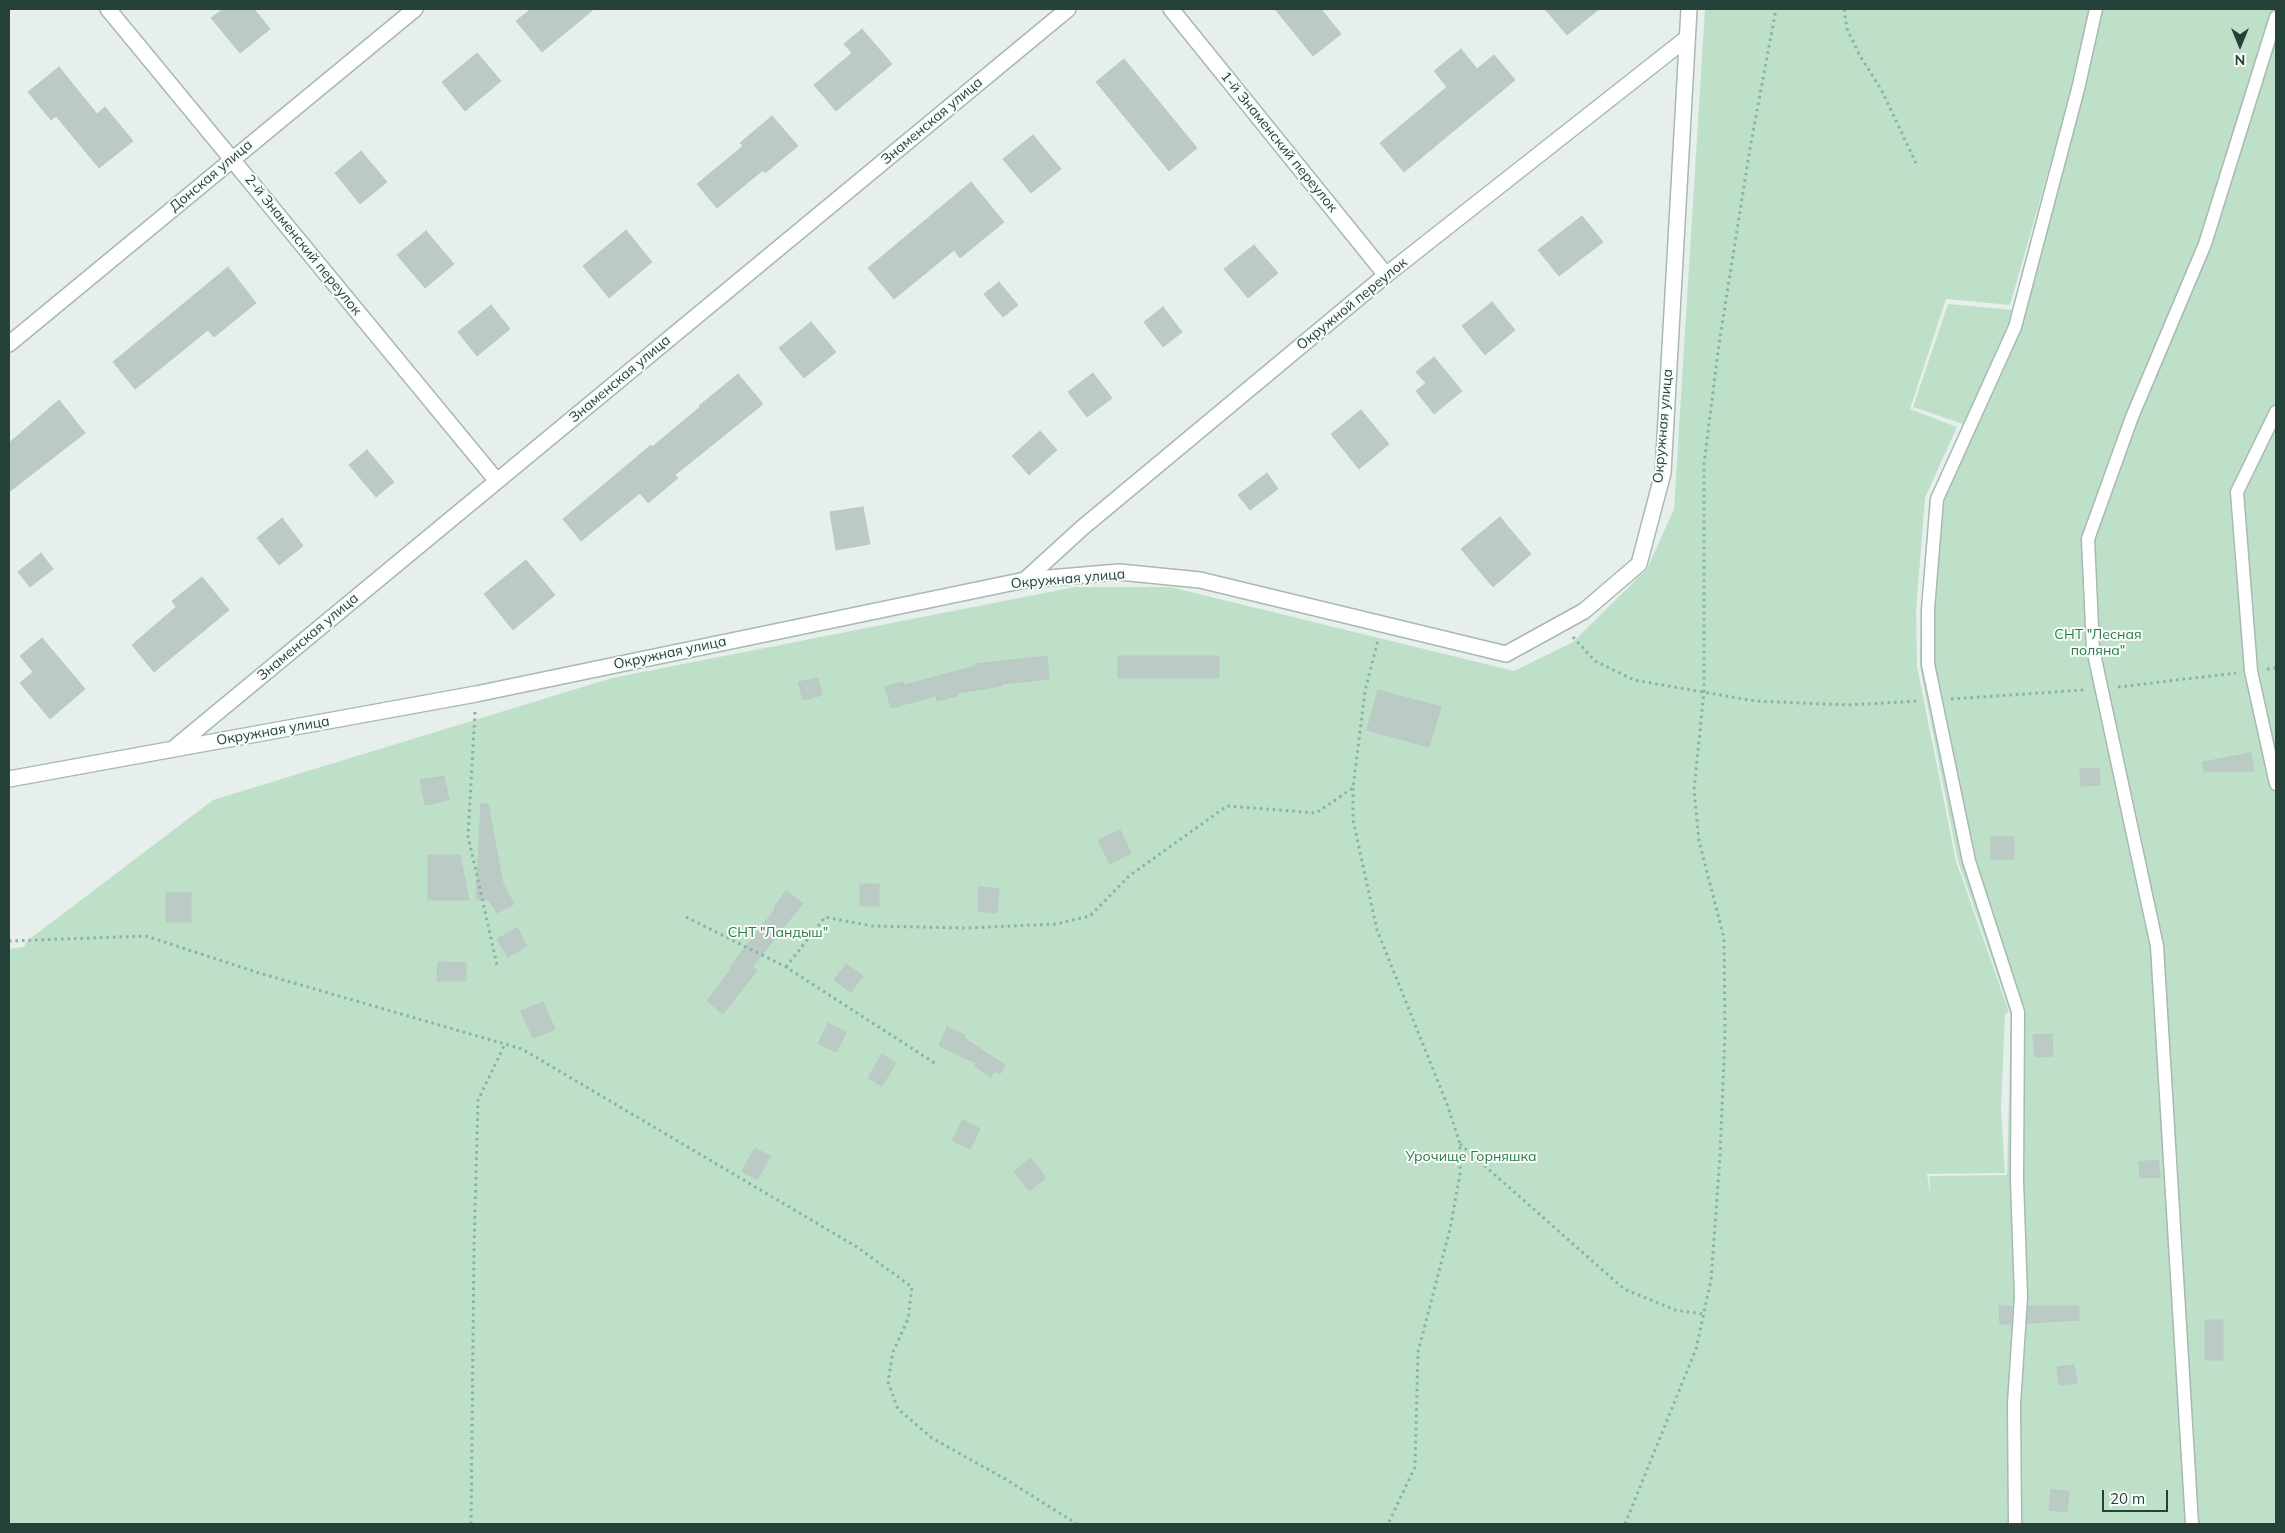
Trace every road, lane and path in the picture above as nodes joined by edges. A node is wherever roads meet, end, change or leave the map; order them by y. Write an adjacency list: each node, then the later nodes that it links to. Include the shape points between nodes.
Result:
1 (108, 9): 11 (street, 2-й Знаменский переулок)
2 (415, 9): 11 (street, Донская улица)
3 (1068, 9): 16 (street, Знаменская улица)
4 (1171, 9): 13 (street, 1-й Знаменский переулок)
5 (1689, 9): 10 (street, Окружная улица)
6 (1776, 9): 23 (path, via 1750,148 1704,464)
7 (1844, 9): 12 (path, via 1847,29 1881,89)
8 (2096, 9): 25 (lane, via 2015,327 1937,499 1928,609 1928,664)
9 (2276, 17): 22 (lane, via 2205,244 2132,417 2088,539 2093,649)
10 (1687, 38): 13 (street, Окружной переулок); 19 (street, Окружная улица, via 1662,473 1639,564 1584,611)
11 (232, 158): 14 (street, Донская улица); 16 (street, 2-й Знаменский переулок)
12 (1916, 163)
13 (1386, 275): 17 (street, Окружной переулок, via 1089,522)
14 (9, 344)
15 (2276, 412): 21 (lane, via 2238,492)
16 (497, 481): 26 (street, Знаменская улица)
17 (1025, 580): 18 (street, Окружная улица, via 1119,572 1200,580); 24 (street, Окружная улица)
18 (1383, 622): 19 (street, Окружная улица, via 1506,654); 29 (path, via 1365,691)
19 (1562, 624): 23 (path, via 1594,661 1634,680)
20 (2276, 668): 21 (path)
21 (2251, 671): 22 (path); 28 (lane)
22 (2101, 689): 25 (path); 43 (lane, via 2157,946)
23 (1704, 691): 25 (path, via 1755,701 1848,705); 37 (path, via 1694,790 1699,840 1724,938 1725,1032 1720,1157 1710,1280)
24 (476, 694): 26 (street, Окружная улица); 32 (path, via 468,836)
25 (1935, 701): 42 (lane, via 1969,861 2018,1012 2017,1180 2021,1297 2014,1404)
26 (172, 750): 27 (street, Окружная улица)
27 (9, 779)
28 (2276, 784)
29 (1354, 788): 33 (path, via 1316,814 1227,806 1129,876 1090,916 1056,924 966,928 872,926 825,917); 36 (path, via 1353,820 1377,930)
30 (686, 917): 33 (path)
31 (9, 941): 34 (path, via 146,936 256,972)
32 (497, 965)
33 (786, 967): 35 (path)
34 (504, 1044): 38 (path, via 478,1100); 39 (path, via 522,1049 858,1247 912,1287 908,1320 893,1352 888,1382 898,1408 932,1438)
35 (936, 1064)
36 (1460, 1144): 37 (path, via 1624,1289 1675,1310); 40 (path, via 1460,1174 1450,1229 1418,1352 1415,1467)
37 (1703, 1314): 41 (path, via 1696,1349)
38 (472, 1524)
39 (1077, 1524)
40 (1388, 1524)
41 (1625, 1524)
42 (2016, 1524)
43 (2192, 1524)

